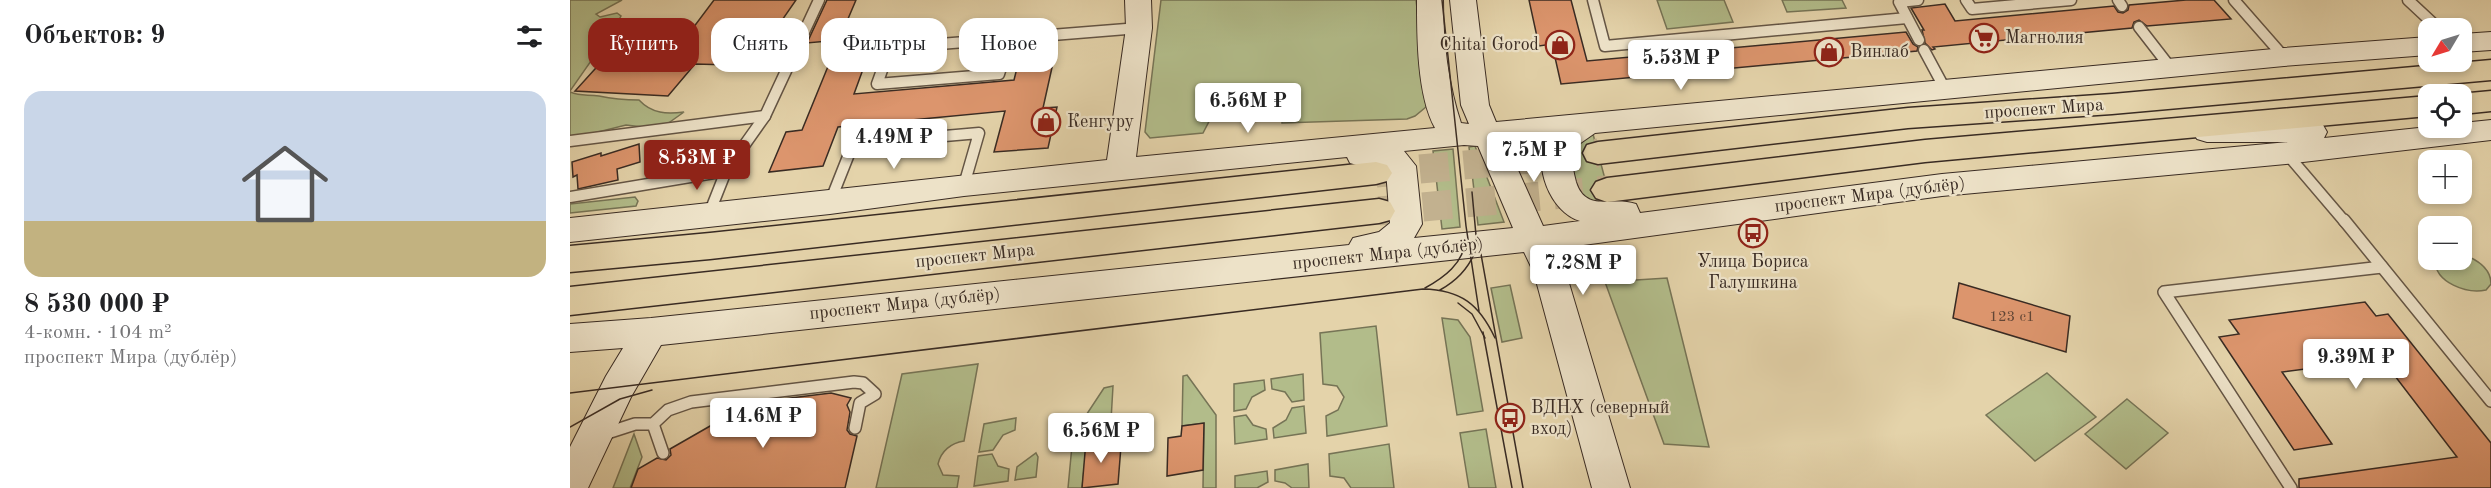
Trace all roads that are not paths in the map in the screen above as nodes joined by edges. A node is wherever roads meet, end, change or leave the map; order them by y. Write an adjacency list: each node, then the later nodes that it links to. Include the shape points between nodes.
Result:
1 (819, 0): 33 (lane)
2 (1138, 0): 15 (main road)
3 (1430, 0): 31 (main road, via 1436,78)
4 (1464, 0): 41 (main road)
5 (1593, 0): 12 (lane, via 1605,46)
6 (1918, 0): 11 (lane)
7 (1966, 0): 8 (lane, via 1972,9)
8 (2071, 0)
9 (2234, 0): 24 (lane)
10 (2408, 0): 13 (lane)
11 (1898, 1): 12 (lane)
12 (1907, 18): 18 (lane)
13 (2427, 18)
14 (2139, 27): 25 (lane)
15 (1139, 28): 16 (lane); 46 (main road)
16 (1058, 35)
17 (1010, 39): 17 (lane, via 890,48 877,84 999,74)
18 (1919, 40)
19 (2491, 41): 20 (main road)
20 (2472, 42)
21 (2418, 47): 23 (main road)
22 (1924, 50): 27 (lane)
23 (2360, 51): 24 (main road); 29 (main road)
24 (2284, 57): 25 (main road)
25 (2170, 67): 27 (main road)
26 (2491, 70): 29 (main road, проспект Мира)
27 (1944, 89): 36 (main road)
28 (2491, 101): 32 (main road)
29 (2112, 104): 44 (main road, проспект Мира, via 1908,118)
30 (2418, 107): 39 (main road, проспект Мира)
31 (1443, 108): 40 (main road, via 1441,129); 41 (main road, via 1452,133)
32 (2472, 111)
33 (765, 116): 42 (lane); 47 (lane)
34 (2418, 120): 39 (main road)
35 (2472, 123): 38 (main road, проспект Мира (дублёр))
36 (1587, 124): 41 (main road); 55 (main road, via 1564,138 1556,151 1564,193 1571,204 1584,212 1599,214 1654,211)
37 (2418, 126): 45 (main road, проспект Мира (дублёр))
38 (2491, 130)
39 (2134, 132): 50 (main road, проспект Мира, via 1925,151)
40 (1424, 139): 41 (main road); 43 (main road)
41 (1482, 140): 57 (main road)
42 (570, 141)
43 (1302, 152): 46 (main road); 59 (main road, via 1381,154 1396,160 1403,173 1406,224 1403,231 1386,242)
44 (1598, 153)
45 (2286, 153): 55 (main road, проспект Мира (дублёр), via 1942,185); 60 (lane)
46 (1120, 170): 49 (main road)
47 (726, 171): 51 (lane); 54 (lane)
48 (1376, 173): 58 (main road)
49 (964, 185): 52 (main road); 52 (lane, via 979,133 853,144)
50 (1607, 190)
51 (570, 197)
52 (830, 203): 54 (main road)
53 (1379, 211): 61 (main road, проспект Мира)
54 (709, 215): 56 (main road)
55 (1706, 215): 57 (main road, проспект Мира (дублёр))
56 (570, 231)
57 (1533, 238): 59 (main road, проспект Мира (дублёр)); 70 (main road, via 1550,273)
58 (570, 259)
59 (1305, 263): 62 (main road, проспект Мира (дублёр))
60 (2382, 267): 64 (lane); 71 (lane, via 2164,292)
61 (570, 301)
62 (651, 332): 63 (main road, проспект Мира (дублёр)); 67 (main road)
63 (570, 338)
64 (2491, 402)
65 (652, 424): 66 (lane, via 668,410 691,402 854,382 863,383 875,394 860,403); 67 (lane, via 635,424); 68 (lane)
66 (855, 428)
67 (593, 438): 69 (main road)
68 (663, 453)
69 (570, 486)
70 (1609, 486)
71 (2291, 488)

